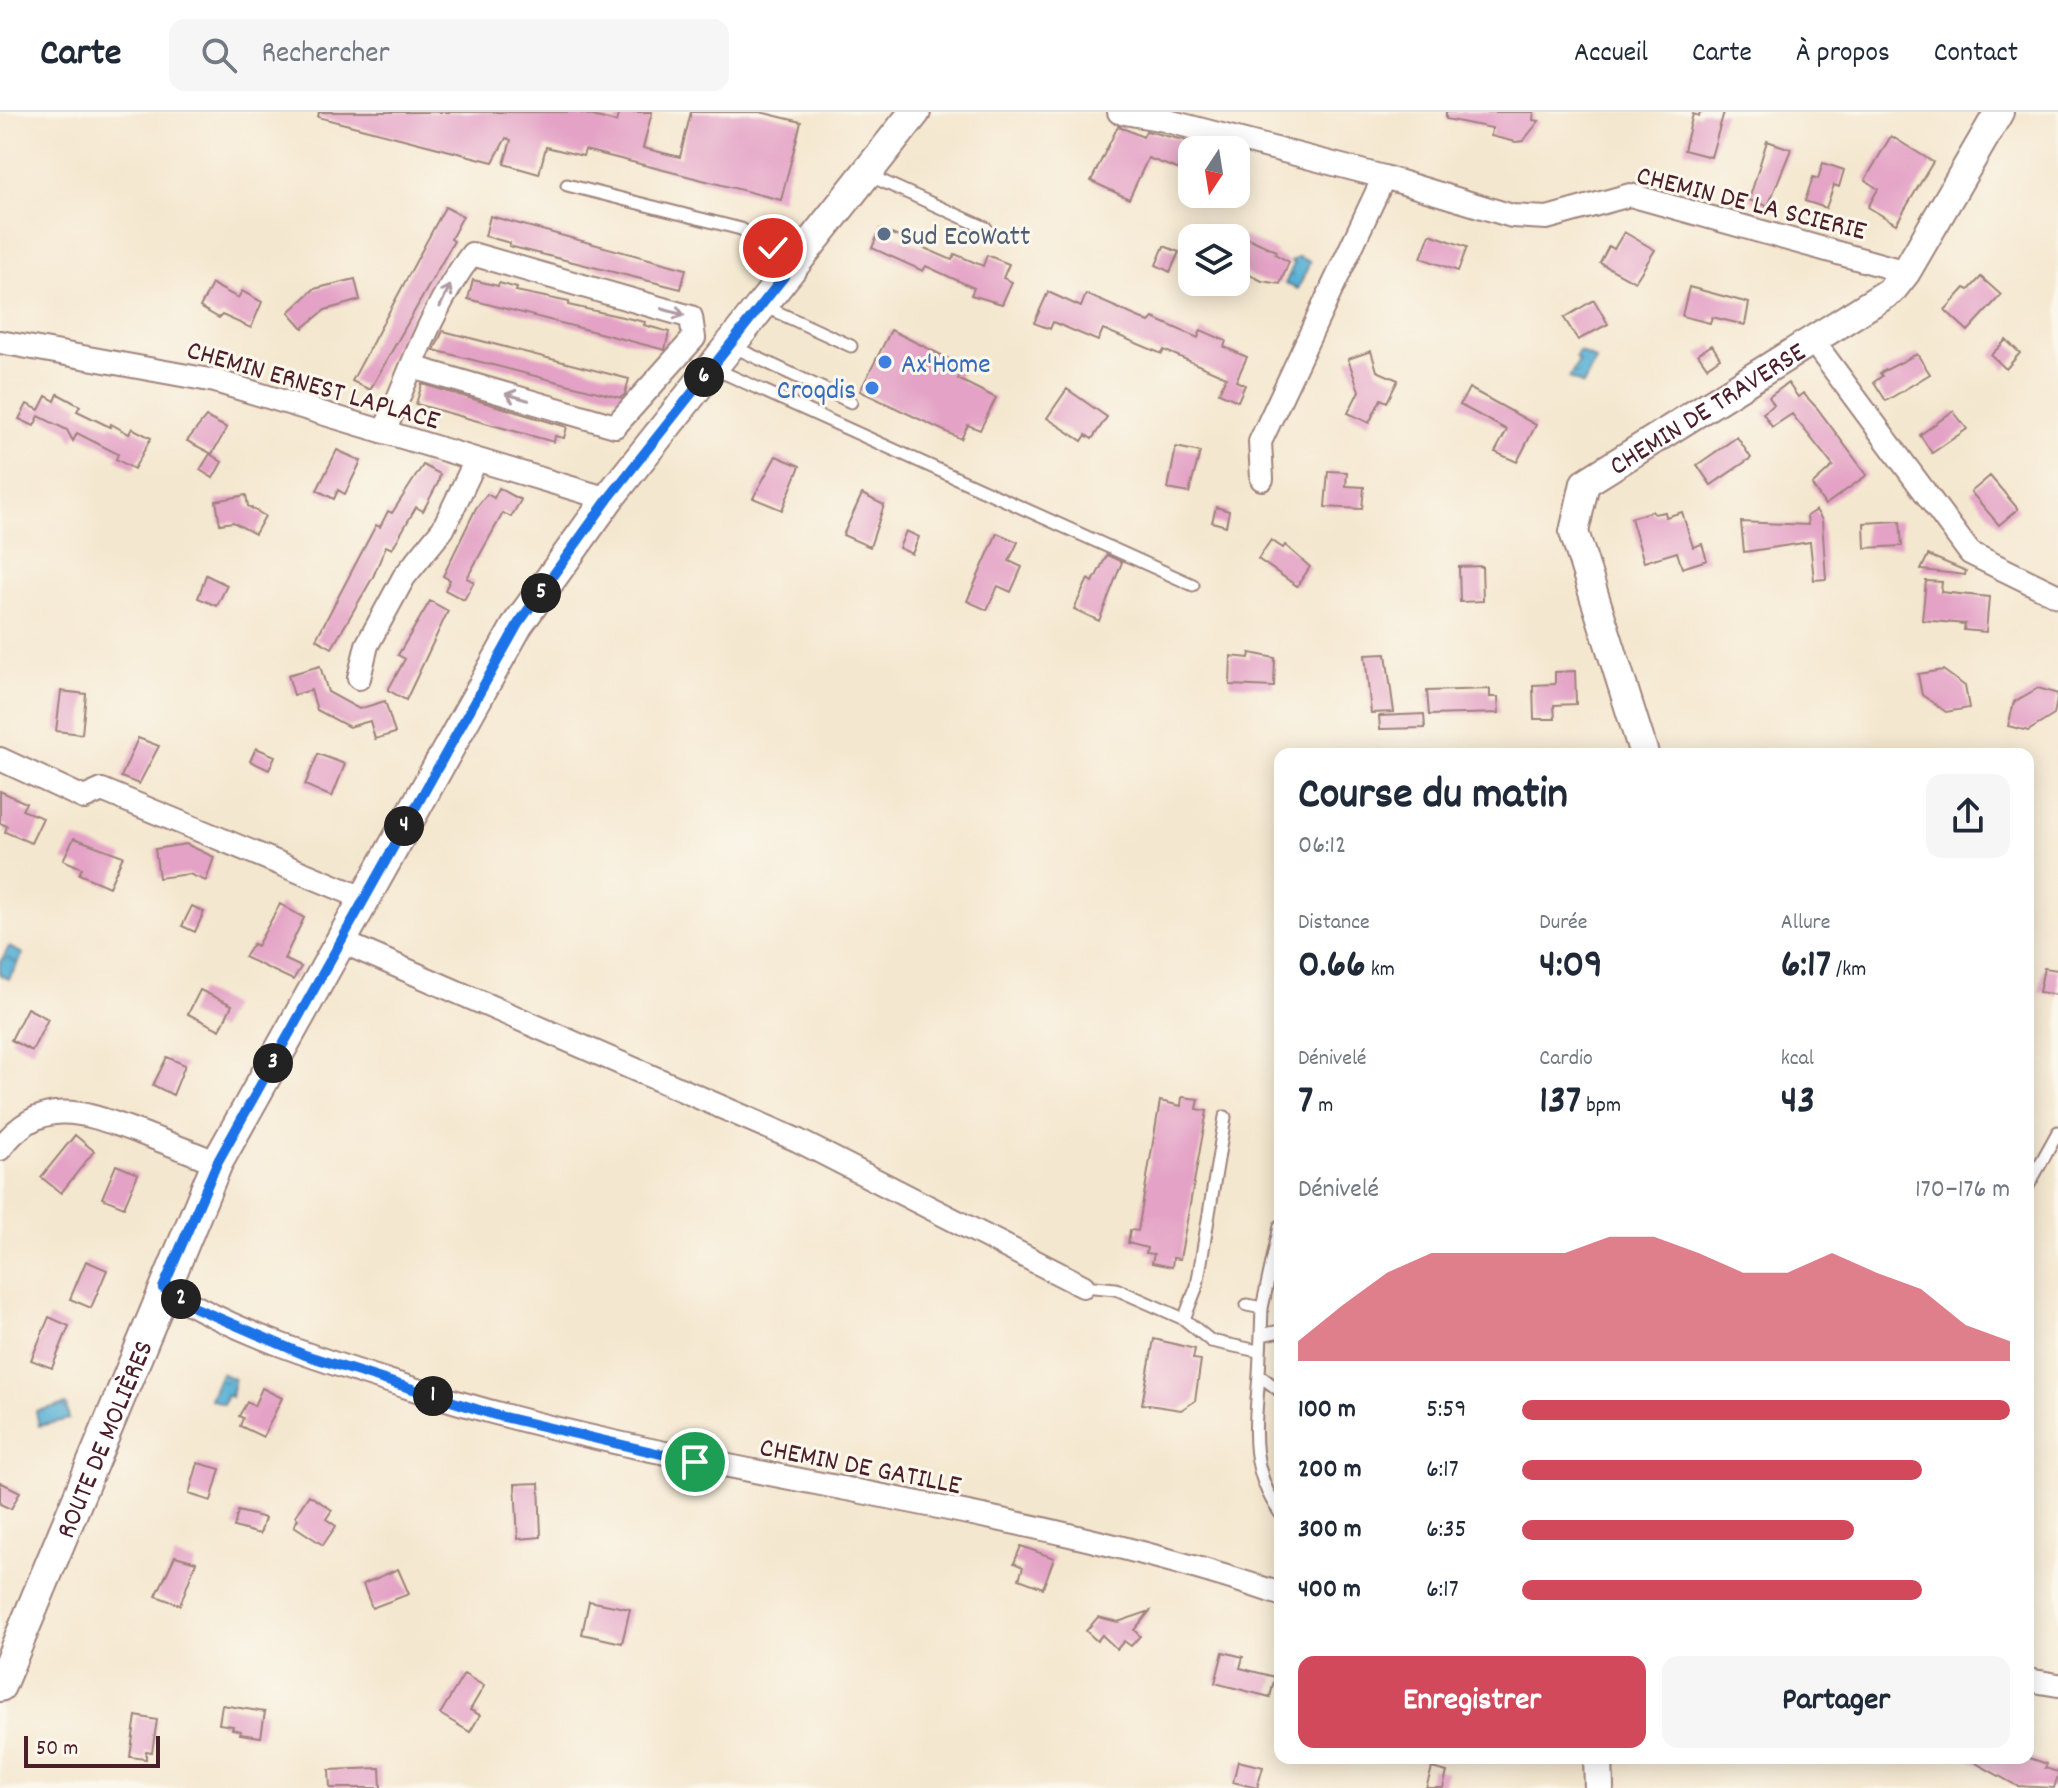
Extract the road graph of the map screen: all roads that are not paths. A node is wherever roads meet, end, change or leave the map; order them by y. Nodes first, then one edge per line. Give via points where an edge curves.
1 (915, 112) edge
2 (1119, 112) edge
3 (1999, 112) edge
4 (865, 174) junction
5 (1384, 177) junction
6 (567, 185) dead end
7 (986, 228) dead end
8 (794, 264) junction
9 (1906, 272) junction
10 (762, 305) junction
11 (1813, 341) junction
12 (0, 342) edge
13 (851, 346) dead end
14 (721, 356) junction
15 (412, 367) junction
16 (851, 402) dead end
17 (384, 432) junction
18 (476, 460) junction
19 (1262, 479) dead end
20 (608, 499) junction
21 (1193, 585) dead end
22 (2058, 596) edge
23 (359, 678) dead end
24 (1642, 748) edge
25 (0, 759) edge
26 (363, 898) junction
27 (340, 941) junction
28 (1225, 1117) dead end
29 (2058, 1132) edge
30 (3, 1138) edge
31 (217, 1163) junction
32 (2034, 1175) edge
33 (1274, 1253) edge
34 (1083, 1286) joint
35 (163, 1288) junction
36 (1247, 1305) dead end
37 (1262, 1308) junction
38 (1184, 1319) junction
39 (1274, 1332) edge
40 (1261, 1335) junction
41 (1258, 1351) junction
42 (1259, 1375) junction
43 (1274, 1386) edge
44 (1274, 1504) edge
45 (1274, 1592) edge
46 (2034, 1681) edge
47 (2058, 1685) edge
48 (0, 1686) edge
49 (1598, 1764) edge
50 (1599, 1788) edge

1 - 4 main road, ROUTE DE MOLIÈRES
2 - 5 street, CHEMIN DE LA SCIERIE
3 - 9 street, CHEMIN DE TRAVERSE
4 - 7 lane
4 - 8 main road, ROUTE DE MOLIÈRES
5 - 9 street, CHEMIN DE LA SCIERIE via 1512,216 1547,218 1630,195
5 - 19 street via 1260,442
6 - 8 lane via 741,229
8 - 10 main road, ROUTE DE MOLIÈRES
9 - 11 street, CHEMIN DE TRAVERSE via 1891,291
10 - 13 lane
10 - 14 main road, ROUTE DE MOLIÈRES
11 - 22 street via 1970,553
11 - 24 street, CHEMIN DE TRAVERSE via 1585,483 1574,532
12 - 17 street, CHEMIN ERNEST LAPLACE via 215,381
14 - 16 lane
14 - 20 main road, ROUTE DE MOLIÈRES
14 - 21 lane
15 -> 15 street via 454,276 472,254 691,317 694,338 615,426
15 - 17 street
17 - 18 street, CHEMIN ERNEST LAPLACE
18 - 20 street, CHEMIN ERNEST LAPLACE
18 - 23 street via 443,529 404,577 367,645
20 - 26 main road, ROUTE DE MOLIÈRES via 518,624
25 - 26 street via 84,798 102,790
26 - 27 main road, ROUTE DE MOLIÈRES
27 - 31 main road, ROUTE DE MOLIÈRES
27 - 34 street via 797,1140
28 - 38 lane via 1197,1286
29 - 32 lane
30 - 31 street via 43,1115 71,1111
31 - 35 main road, ROUTE DE MOLIÈRES
33 - 37 lane
34 - 38 lane via 1116,1289
35 - 45 street, CHEMIN DE GATILLE via 196,1308 305,1355 495,1415 695,1462 1078,1536
35 - 48 main road, ROUTE DE MOLIÈRES
36 - 37 lane
37 - 40 lane
38 - 41 lane via 1211,1341
39 - 40 lane
40 - 41 lane
41 - 42 lane
42 - 43 lane
42 - 44 lane via 1254,1447
46 - 47 street
49 - 50 street

